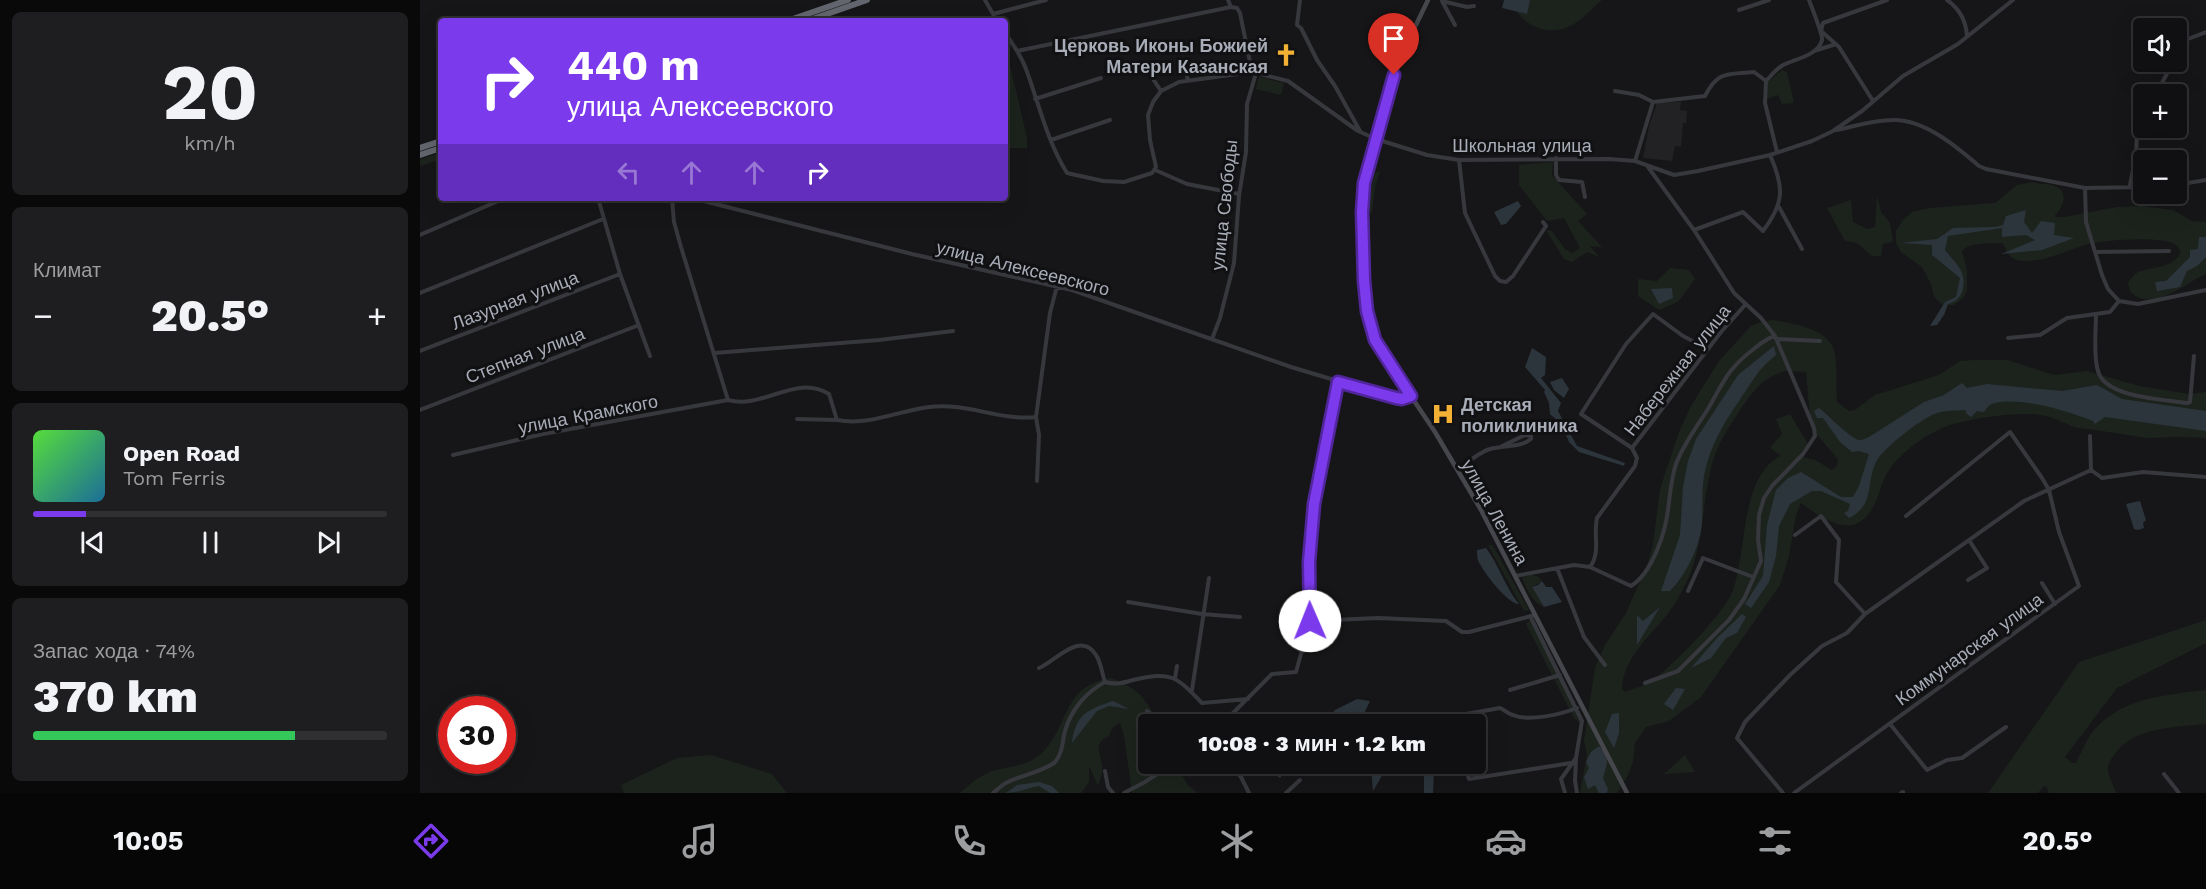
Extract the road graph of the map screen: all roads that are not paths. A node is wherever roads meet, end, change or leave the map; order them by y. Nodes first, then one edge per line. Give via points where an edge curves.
1 (848, 0) edge
2 (867, 0) edge
3 (985, 0) edge
4 (1046, 0) edge
5 (1228, 0) edge
6 (1300, 0) edge
7 (1428, 0) edge
8 (1442, 0) edge
9 (1769, 0) edge
10 (1809, 0) edge
11 (1887, 0) edge
12 (1947, 0) edge
13 (2013, 0) edge
14 (1474, 6) dead end
15 (1231, 7) junction
16 (1739, 10) dead end
17 (993, 14) junction
18 (797, 18) edge
19 (816, 18) edge
20 (995, 18) edge
21 (1455, 26) dead end
22 (1821, 31) junction
23 (2206, 32) edge
24 (1967, 36) junction
25 (1008, 38) edge
26 (2187, 40) edge
27 (1836, 44) junction
28 (1817, 50) junction
29 (1017, 51) junction
30 (1185, 70) dead end
31 (1254, 73) junction
32 (1101, 78) dead end
33 (1153, 79) dead end
34 (1188, 80) junction
35 (1766, 81) junction
36 (1161, 91) junction
37 (1615, 91) dead end
38 (1035, 99) junction
39 (1653, 102) junction
40 (1873, 102) junction
41 (1110, 120) dead end
42 (1833, 131) junction
43 (1360, 132) junction
44 (2137, 138) edge
45 (1051, 140) junction
46 (1376, 140) junction
47 (438, 142) edge
48 (420, 148) edge
49 (438, 149) edge
50 (1777, 152) junction
51 (420, 155) edge
52 (1770, 155) junction
53 (1556, 158) junction
54 (1459, 160) junction
55 (1635, 161) junction
56 (1648, 166) junction
57 (1155, 170) junction
58 (2206, 180) edge
59 (2187, 183) edge
60 (2130, 185) junction
61 (2133, 185) edge
62 (2085, 188) junction
63 (1239, 194) junction
64 (1585, 197) dead end
65 (498, 201) edge
66 (599, 201) edge
67 (672, 201) edge
68 (704, 201) edge
69 (1779, 206) junction
70 (603, 219) junction
71 (1543, 222) dead end
72 (1694, 230) junction
73 (420, 235) edge
74 (1802, 249) dead end
75 (2169, 251) dead end
76 (2097, 252) junction
77 (620, 274) junction
78 (1057, 286) junction
79 (2206, 290) edge
80 (420, 293) edge
81 (2119, 301) junction
82 (1745, 305) junction
83 (2096, 314) junction
84 (639, 325) junction
85 (953, 331) dead end
86 (1775, 337) junction
87 (2008, 338) dead end
88 (1212, 339) junction
89 (1820, 341) dead end
90 (1708, 349) junction
91 (420, 351) edge
92 (715, 353) junction
93 (650, 356) dead end
94 (2194, 356) dead end
95 (1338, 382) junction
96 (1411, 396) junction
97 (728, 400) junction
98 (420, 410) edge
99 (1036, 417) junction
100 (797, 419) dead end
101 (837, 420) junction
102 (2090, 436) dead end
103 (1502, 446) junction
104 (1632, 448) junction
105 (453, 455) dead end
106 (1458, 470) junction
107 (2091, 470) junction
108 (2206, 477) edge
109 (1037, 481) dead end
110 (2049, 490) junction
111 (1906, 516) dead end
112 (1795, 535) dead end
113 (1969, 540) junction
114 (1590, 567) junction
115 (1557, 568) junction
116 (1515, 576) junction
117 (1753, 577) junction
118 (1209, 578) dead end
119 (1968, 580) dead end
120 (2042, 583) dead end
121 (1688, 591) dead end
122 (1128, 602) dead end
123 (2055, 604) junction
124 (1202, 614) junction
125 (1865, 614) junction
126 (1533, 615) junction
127 (1240, 618) dead end
128 (1310, 621) junction
129 (1605, 665) dead end
130 (1177, 666) dead end
131 (1039, 668) dead end
132 (1560, 675) junction
133 (1176, 678) junction
134 (1105, 682) junction
135 (1645, 683) dead end
136 (1510, 690) dead end
137 (1192, 691) junction
138 (1248, 699) junction
139 (1577, 708) junction
140 (1147, 711) dead end
141 (1150, 714) edge
142 (1232, 714) edge
143 (1466, 714) edge
144 (1890, 724) junction
145 (2006, 728) dead end
146 (1576, 758) junction
147 (1571, 763) junction
148 (1105, 771) dead end
149 (1158, 774) edge
150 (1238, 774) edge
151 (1467, 774) edge
152 (2164, 774) dead end
153 (1300, 780) dead end
154 (993, 793) edge
155 (1113, 793) edge
156 (1124, 793) edge
157 (1249, 793) edge
158 (1286, 793) edge
159 (1565, 793) edge
160 (1577, 793) edge
161 (1627, 793) edge
162 (1784, 793) edge
163 (1794, 793) edge
164 (2179, 793) edge

1 - 18 highway
2 - 19 highway
3 - 17 street
4 - 17 street
5 - 15 street, улица Свободы
6 - 43 street via 1297,25
7 - 46 main road, улица Ленина via 1400,58
8 - 14 street
8 - 21 street
9 - 16 street
10 - 22 street
11 - 22 street via 1823,23
12 - 24 street via 1959,9
13 - 24 street, Школьная улица
15 - 29 street
15 - 31 street, улица Свободы via 1240,13
17 - 20 street
22 - 27 street
22 - 28 street
23 - 26 street
24 - 40 street, Школьная улица via 1903,76
25 - 29 street
27 - 28 street
27 - 40 street
28 - 35 street via 1783,65
29 - 38 street
30 - 34 street
31 - 34 street
31 - 43 street via 1288,81
31 - 63 street, улица Свободы via 1247,104 1246,152
32 - 38 street
33 - 36 street
34 - 36 street
35 - 39 street via 1754,72 1719,76 1705,96
35 - 50 street via 1765,103
36 - 57 street via 1148,115
37 - 39 street
38 - 45 street
39 - 55 street
40 - 42 street, Школьная улица
41 - 45 street
42 - 50 street, Школьная улица
42 - 62 street, Школьная улица via 1902,120 1936,134 1986,169
43 - 46 street
44 - 60 street
45 - 57 street via 1067,173 1124,182
46 - 54 street, Школьная улица
46 - 96 main road, улица Ленина via 1364,183 1362,212 1367,311 1380,350
47 - 48 highway
49 - 51 highway
50 - 52 street, Школьная улица
52 - 56 street, Школьная улица via 1674,175
52 - 69 street via 1780,190
53 - 54 street, Школьная улица
53 - 55 street, Школьная улица
53 - 64 street via 1559,180 1582,182
54 - 71 street via 1465,213 1500,281 1506,282 1513,276 1546,226
55 - 56 street, Школьная улица
56 - 72 street
57 - 63 street via 1187,184
58 - 59 street
60 - 61 street, Школьная улица
60 - 62 street, Школьная улица
62 - 76 street via 2086,222
63 - 88 street, улица Свободы via 1234,263
65 - 73 street
66 - 70 street
67 - 92 street via 681,247
68 - 78 street, улица Алексеевского via 935,260
69 - 72 street via 1763,231 1743,212
69 - 74 street
70 - 77 street
70 - 80 street
72 - 82 street
75 - 76 street
76 - 81 street via 2108,289
77 - 84 street
77 - 91 street, Лазурная улица
78 - 88 street, улица Алексеевского
78 - 99 street
79 - 81 street via 2138,304
81 - 83 street via 2110,312
82 - 86 street
82 - 90 street, Набережная улица
83 - 87 street via 2067,318 2040,335
83 - 94 street via 2097,370 2107,386 2118,391 2190,402
84 - 93 street
84 - 98 street, Степная улица
85 - 92 street
86 - 89 street
86 - 114 street via 1758,345 1733,366 1690,438 1676,464 1660,539 1650,566 1639,581 1631,586
86 - 117 street via 1815,436 1764,498 1759,515 1761,561
88 - 95 street, улица Алексеевского
90 - 104 street, Набережная улица
90 - 104 street, Набережная улица via 1653,314 1626,344 1581,414
92 - 97 street
95 - 96 street, улица Алексеевского via 1396,398
95 - 128 street via 1314,504 1309,562
96 - 106 main road, улица Ленина
97 - 101 street, улица Крамского via 743,403 794,388 816,390 829,394
97 - 105 street, улица Крамского
99 - 101 street via 928,407 875,420
99 - 109 street
100 - 101 street
102 - 107 street
103 - 103 street via 1523,444 1531,436 1525,435
103 - 106 street via 1487,450
104 - 114 street via 1637,458 1635,466 1597,519 1597,552
106 - 116 main road, улица Ленина
107 - 108 street via 2102,478 2143,472
107 - 110 street
110 - 111 street, Коммунарская улица via 2010,432
110 - 113 street via 2024,501
110 - 123 street, Коммунарская улица via 2079,586
112 - 125 street via 1821,516 1839,540 1836,582
113 - 119 street via 1987,568
113 - 125 street
114 - 115 street
115 - 116 street
115 - 129 street via 1584,637
116 - 126 main road, улица Ленина
117 - 121 street via 1703,558
117 - 135 street via 1729,620 1678,671
118 - 124 street
120 - 123 street
122 - 124 street
123 - 144 street, Коммунарская улица
124 - 127 street
124 - 137 street
125 - 162 street via 1847,633 1822,646 1790,675 1745,722 1737,738
126 - 128 street via 1469,632 1462,632 1446,621
126 - 132 street
126 - 161 main road, улица Ленина
128 - 138 street via 1296,672 1272,674
130 - 133 street
131 - 134 street via 1074,646 1089,648 1096,655
132 - 136 street
132 - 139 street
133 - 134 street via 1150,676 1113,684
133 - 137 street
134 - 154 street via 1084,695 1065,728 1061,751 1054,762 1008,782
137 - 138 street via 1202,703
138 - 142 street
139 - 143 street via 1522,717 1500,708
139 - 146 street via 1583,725
140 - 141 street
144 - 145 street via 1927,770 1962,758
144 - 163 street, Коммунарская улица
146 - 147 street
146 - 160 street
147 - 151 street via 1469,779
147 - 159 street via 1561,778
148 - 155 street
149 - 156 street
150 - 157 street
152 - 164 street
153 - 158 street

